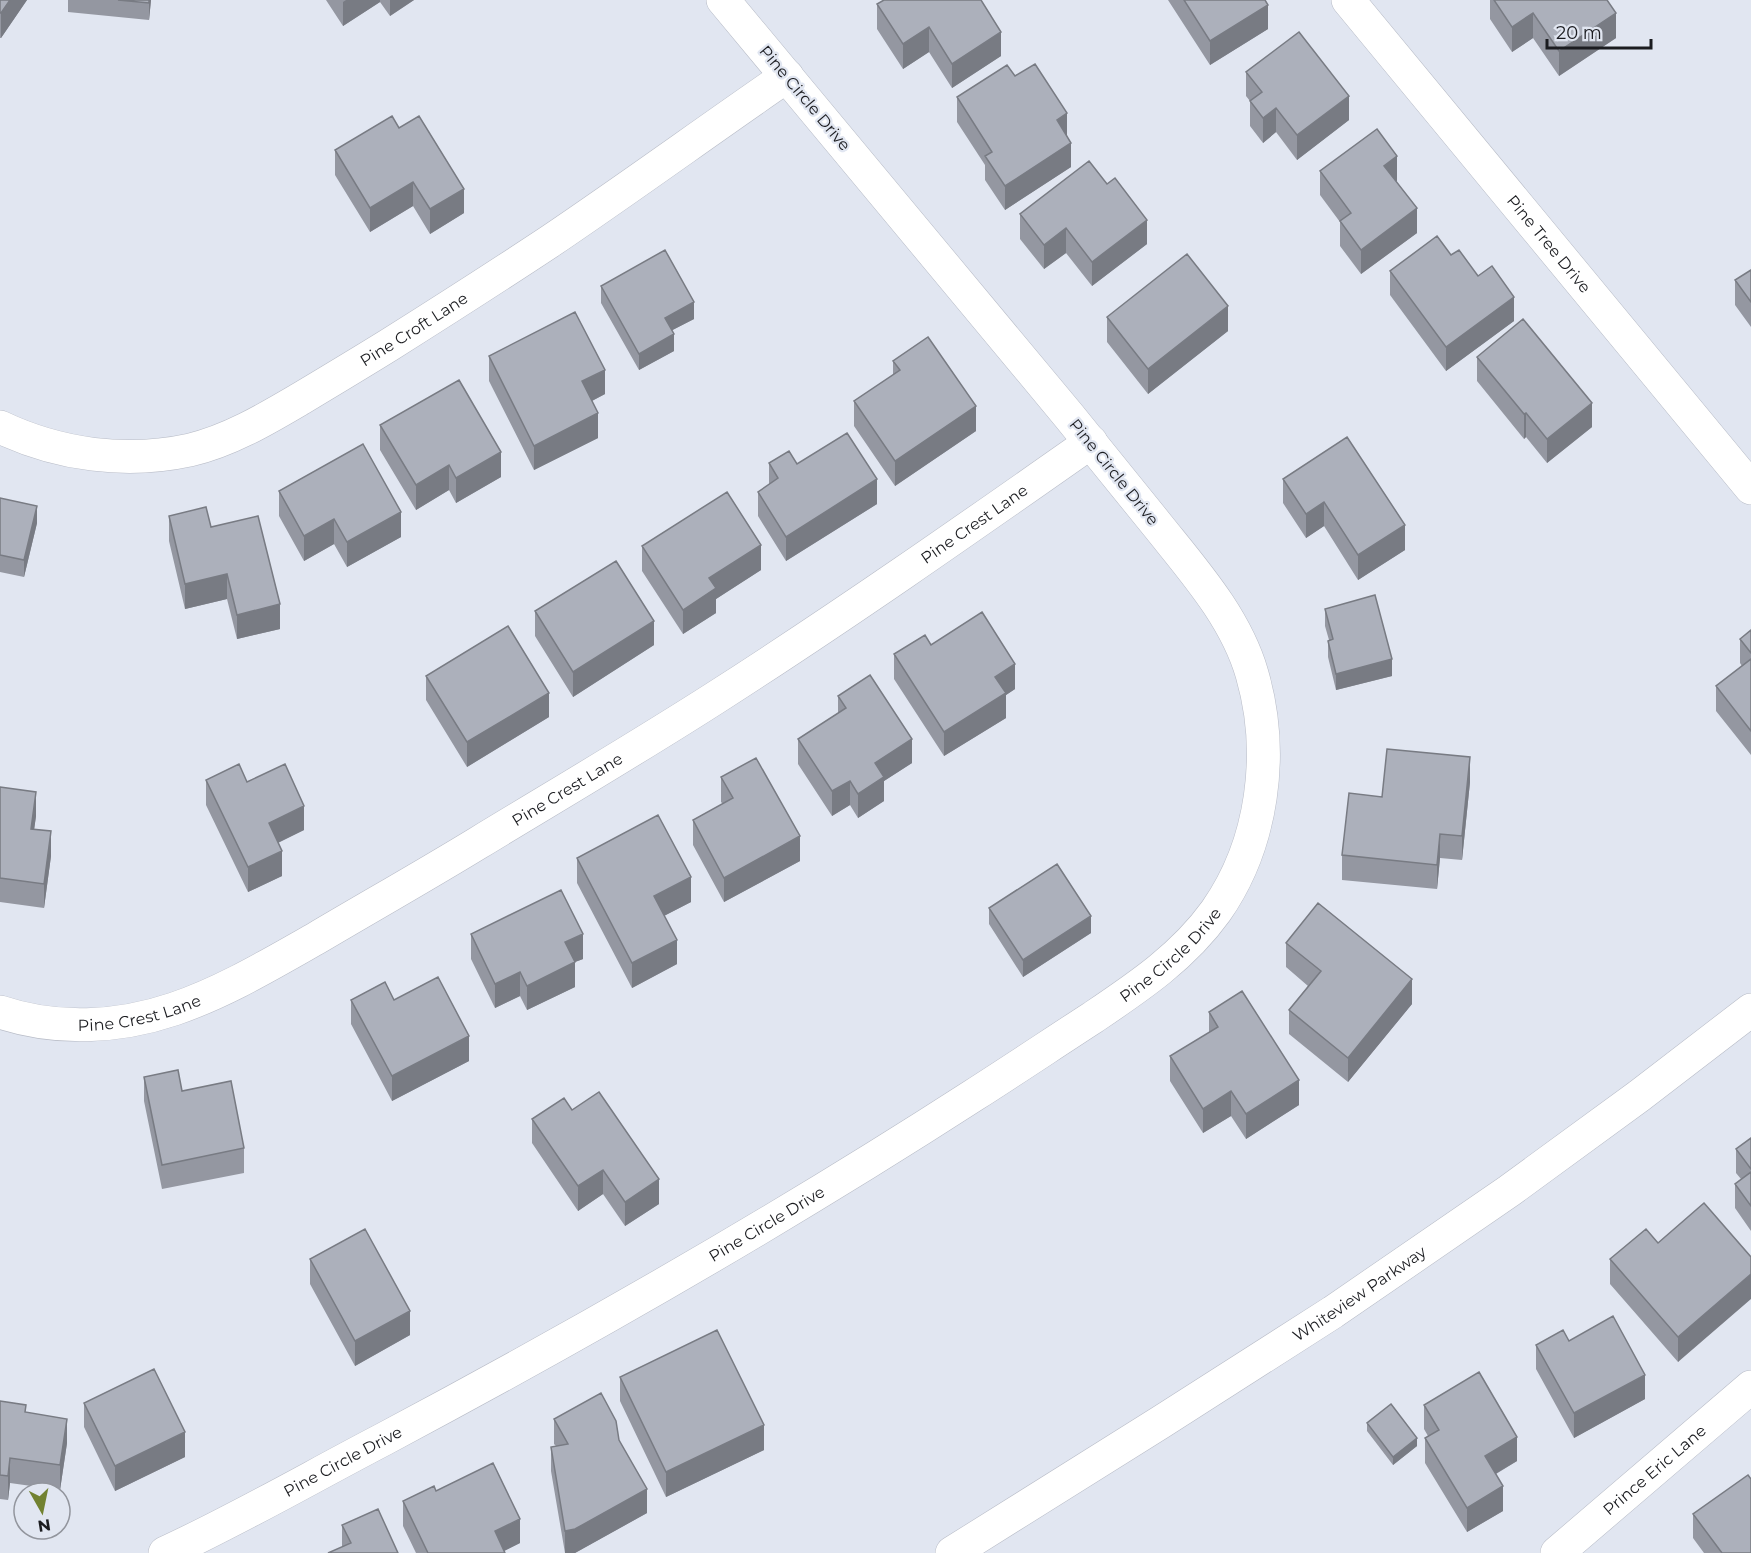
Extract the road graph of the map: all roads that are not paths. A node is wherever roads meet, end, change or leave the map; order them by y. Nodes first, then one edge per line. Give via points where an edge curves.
1 (723, 0) edge
2 (1348, 0) edge
3 (786, 76) junction
4 (0, 427) edge
5 (1090, 442) junction
6 (1751, 488) edge
7 (1751, 1010) edge
8 (0, 1012) edge
9 (1751, 1387) edge
10 (1565, 1550) edge
11 (165, 1553) edge
12 (952, 1553) edge

1 - 3 street, Pine Circle Drive
2 - 6 street, Pine Tree Drive
3 - 4 street, Pine Croft Lane via 548,242 357,365 239,431 192,449 115,457 61,448
3 - 5 street, Pine Circle Drive
5 - 8 street, Pine Crest Lane via 884,586 717,696 439,867 237,982 152,1016 104,1024 55,1024
5 - 11 street, Pine Circle Drive via 1216,601 1252,672 1263,740 1259,806 1239,869 1203,927 1174,959 1124,996 802,1202 523,1365
7 - 12 street, Whiteview Parkway via 1509,1191 1361,1292
9 - 10 street, Prince Eric Lane

